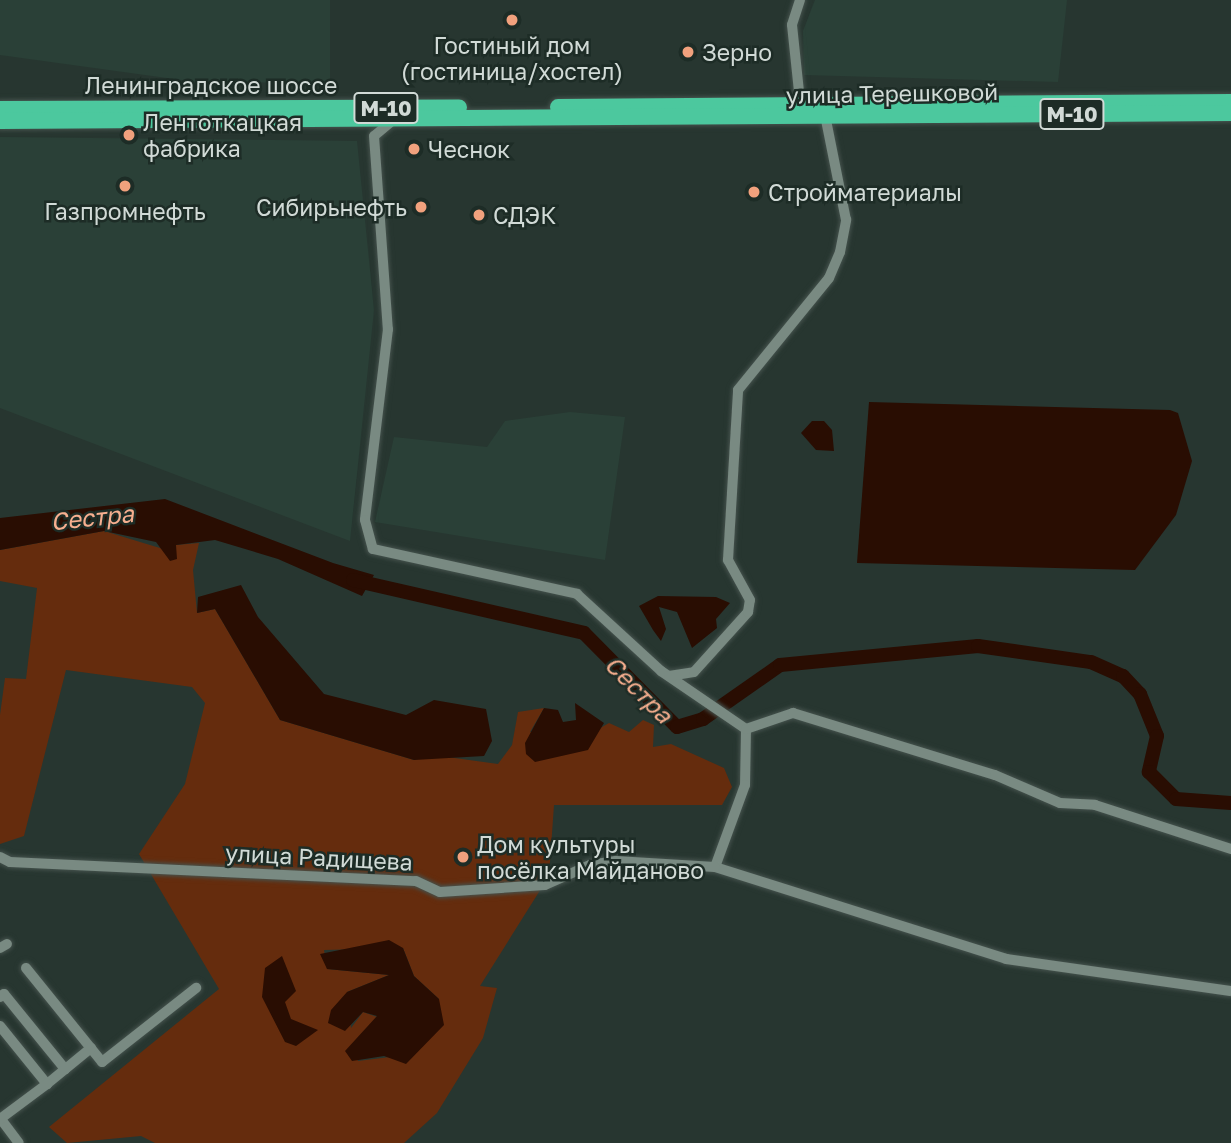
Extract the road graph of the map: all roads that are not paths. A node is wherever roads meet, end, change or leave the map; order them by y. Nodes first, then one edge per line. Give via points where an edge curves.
1 (800, 0) edge
2 (1231, 102) edge
3 (631, 106) joint
4 (0, 109) edge
5 (801, 111) junction
6 (824, 111) junction
7 (1231, 113) edge
8 (554, 117) joint
9 (394, 120) junction
10 (0, 121) edge
11 (346, 121) junction
12 (374, 136) junction
13 (671, 678) junction
14 (746, 729) junction
15 (1231, 849) edge
16 (0, 857) edge
17 (715, 867) junction
18 (26, 968) dead end
19 (196, 988) dead end
20 (1231, 991) edge
21 (0, 997) edge
22 (0, 1026) edge
23 (91, 1048) junction
24 (65, 1069) junction
25 (47, 1084) junction
26 (0, 1118) edge
27 (19, 1143) edge

1 - 5 street via 792,25
2 - 6 highway, улица Терешковой / М-10
3 - 4 highway, Ленинградское шоссе / М-10
3 - 5 highway, улица Терешковой / М-10
5 - 6 highway, улица Терешковой / М-10
5 - 8 highway, улица Терешковой / М-10
6 - 7 highway, улица Терешковой / М-10
6 - 13 street via 846,220 840,252 830,278 738,390 728,560 750,600 748,612 694,672
8 - 9 highway, Ленинградское шоссе / М-10
9 - 11 highway, Ленинградское шоссе / М-10
9 - 12 street
10 - 11 highway, Ленинградское шоссе / М-10
11 - 12 street
12 - 13 street via 388,329 367,542 386,555 578,594
13 - 14 street
14 - 15 street via 793,713 995,775 1060,803 1095,805
14 - 17 street via 745,785
16 - 17 street, улица Радищева via 10,862 416,881 440,892 487,893 545,885 590,865 616,861
17 - 20 street, улица Радищева via 1006,959
18 - 23 street
19 - 23 street via 102,1062
21 - 24 street via 4,994
22 - 25 street
23 - 24 street
24 - 25 street
25 - 26 street
26 - 27 street

